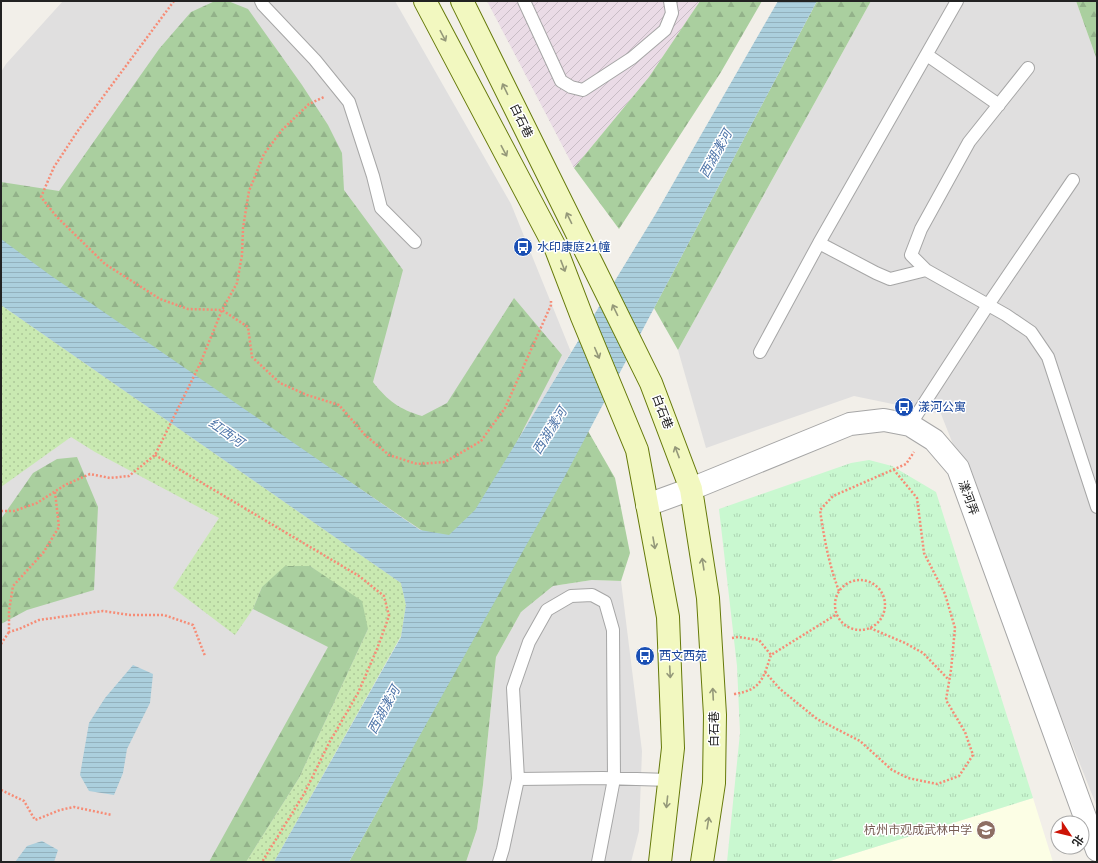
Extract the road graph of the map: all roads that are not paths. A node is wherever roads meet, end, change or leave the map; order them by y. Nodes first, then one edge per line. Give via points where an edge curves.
1 (261, 1) edge
2 (425, 1) edge
3 (462, 1) edge
4 (524, 1) edge
5 (670, 1) edge
6 (957, 1) edge
7 (926, 55) junction
8 (1028, 68) dead end
9 (999, 105) junction
10 (1073, 180) dead end
11 (415, 242) dead end
12 (819, 243) junction
13 (926, 270) junction
14 (988, 305) junction
15 (760, 352) dead end
16 (918, 430) junction
17 (691, 488) junction
18 (647, 505) junction
19 (1097, 506) edge
20 (518, 779) junction
21 (614, 779) junction
22 (670, 780) junction
23 (1093, 826) edge
24 (1097, 850) edge
25 (499, 862) edge
26 (598, 862) edge
27 (660, 862) edge
28 (702, 862) edge

1 - 11 lane via 349,102 381,208
2 -> 18 main road via 556,249 637,450
17 -> 3 main road, 白石巷 via 651,383
4 - 5 lane via 561,81 583,90 632,58 665,30 672,13
6 - 7 lane
7 - 9 lane
7 - 12 lane
8 - 9 lane
9 - 13 lane via 969,142 921,229 911,255
10 - 14 lane
12 - 13 lane via 890,280
12 - 15 lane
13 - 14 lane
14 - 16 lane
14 - 19 lane via 1031,332 1048,357
16 - 17 street, 漾河弄 via 884,420 850,424
16 - 23 street, 漾河弄 via 934,440 958,468
17 - 18 street, 漾河弄
28 -> 17 main road, 白石巷 via 714,783 715,715 708,598
18 -> 22 main road via 668,617 673,748
20 - 21 lane
20 - 21 lane via 513,688 530,642 547,610 571,596 592,595 605,602 613,630
20 - 25 lane
21 - 22 lane
21 - 26 lane
22 -> 27 main road
23 - 24 street, 漾河弄

